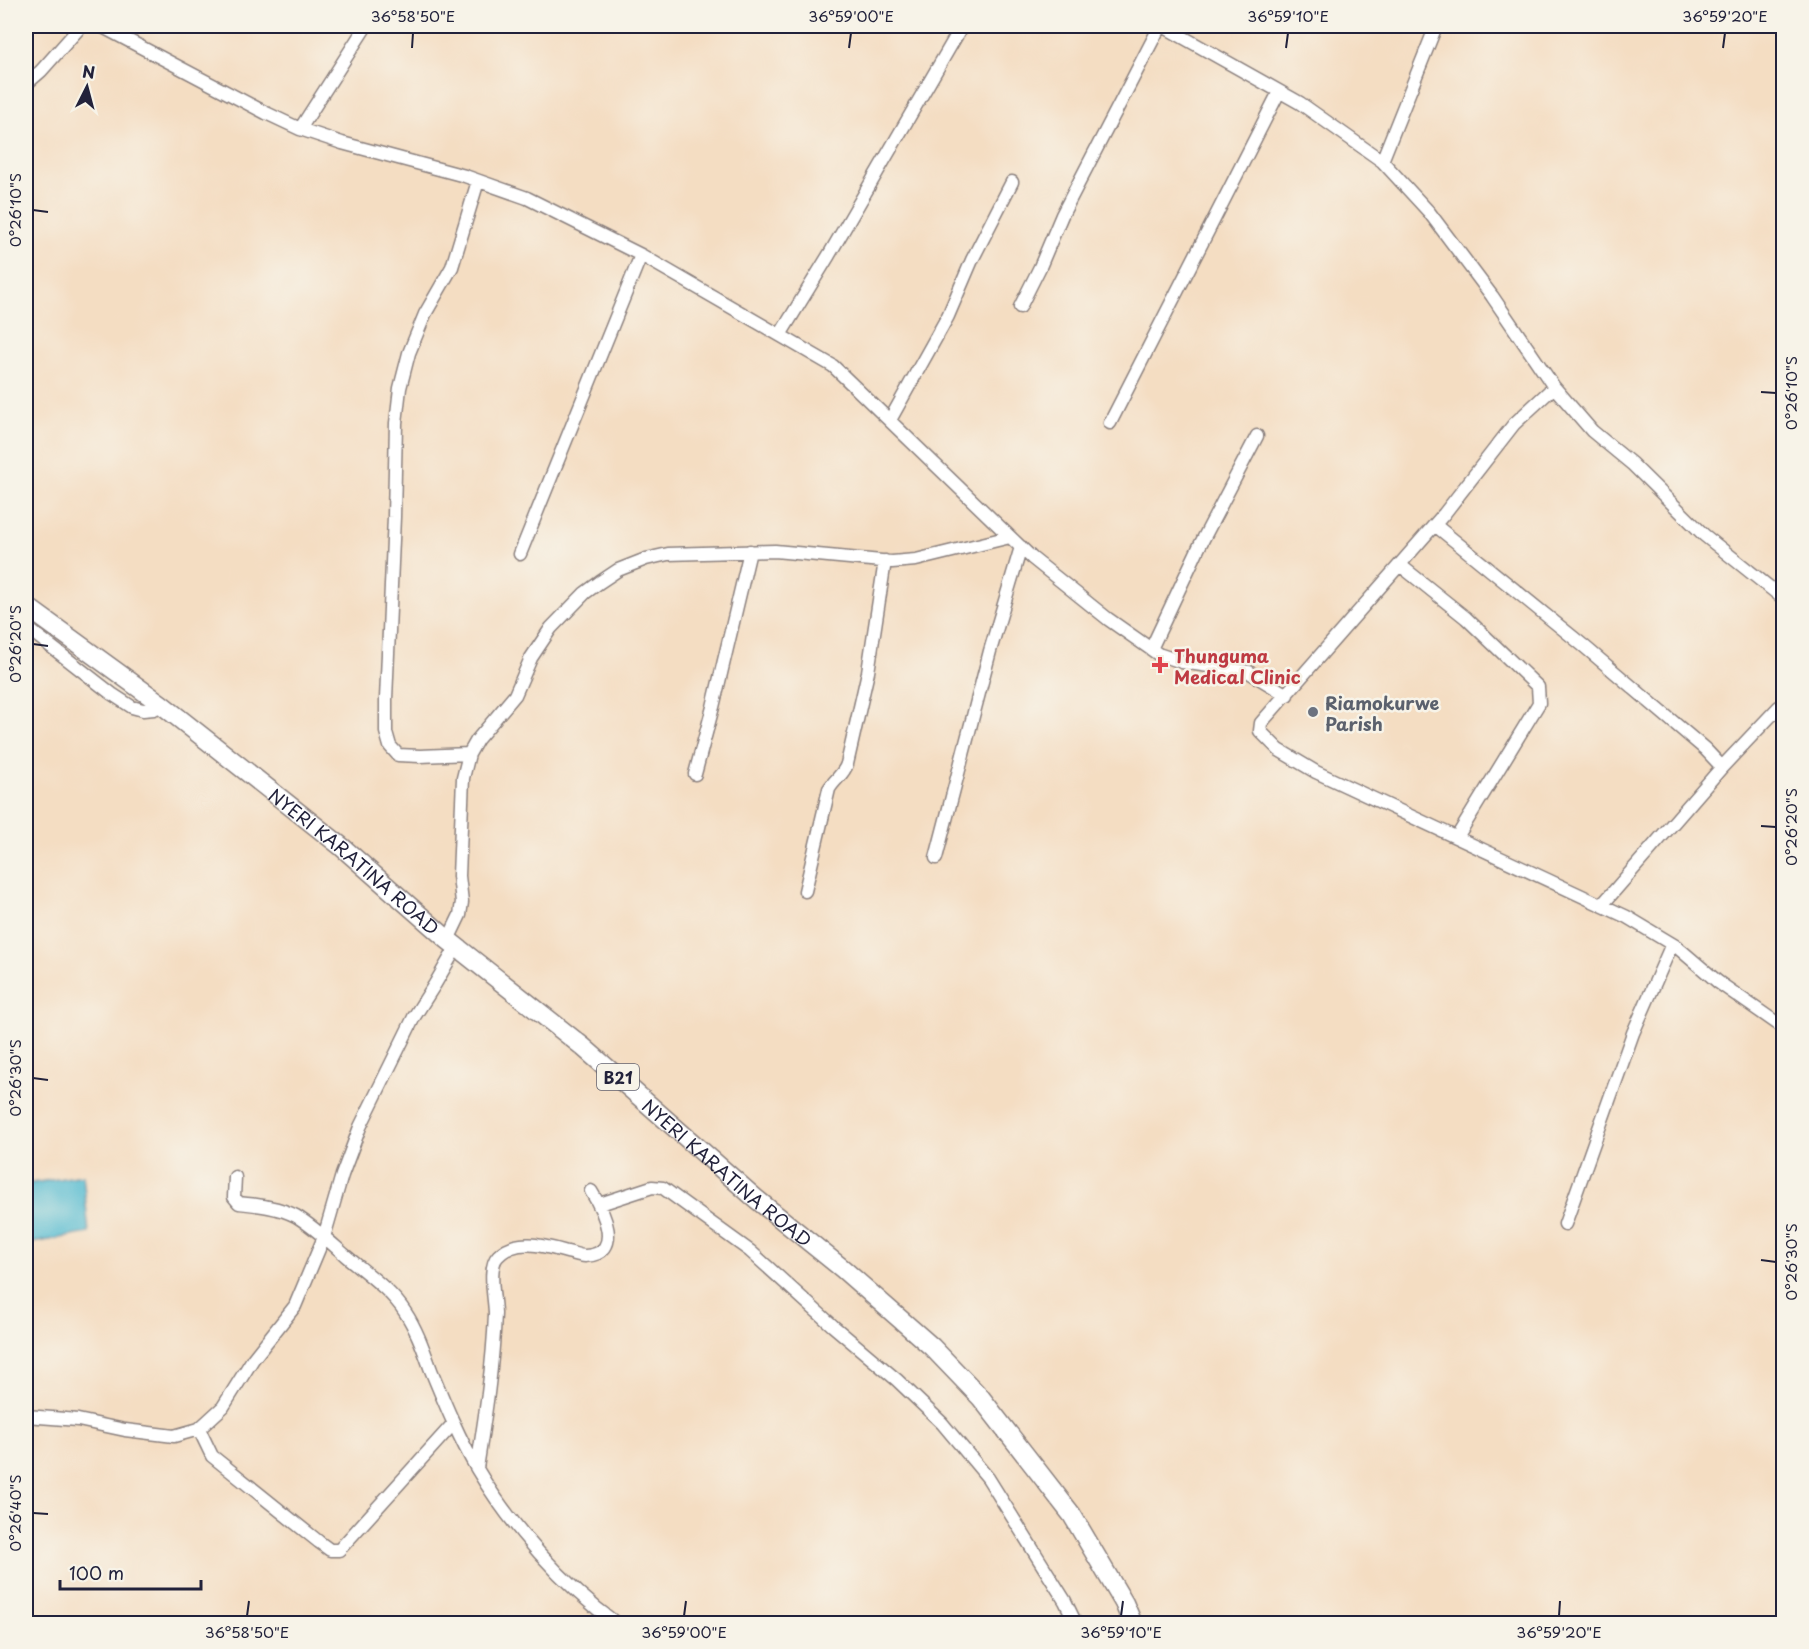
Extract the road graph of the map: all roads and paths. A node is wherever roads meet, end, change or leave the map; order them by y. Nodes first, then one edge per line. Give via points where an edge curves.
1 (81, 26) edge
2 (101, 26) edge
3 (366, 26) edge
4 (962, 26) edge
5 (1161, 26) edge
6 (1436, 26) edge
7 (26, 84) edge
8 (1279, 92) junction
9 (300, 129) junction
10 (1383, 161) junction
11 (478, 181) junction
12 (1012, 182) dead end
13 (641, 255) junction
14 (1020, 307) dead end
15 (780, 335) junction
16 (1554, 387) junction
17 (890, 420) junction
18 (1110, 423) dead end
19 (1257, 436) dead end
20 (1435, 525) junction
21 (1010, 537) junction
22 (1021, 547) junction
23 (750, 551) junction
24 (520, 554) dead end
25 (885, 561) junction
26 (1400, 565) junction
27 (1784, 600) edge
28 (26, 606) edge
29 (26, 627) edge
30 (1151, 649) junction
31 (1287, 695) junction
32 (161, 704) junction
33 (1779, 707) dead end
34 (468, 754) junction
35 (1722, 767) junction
36 (695, 774) dead end
37 (1457, 837) junction
38 (936, 858) dead end
39 (805, 891) dead end
40 (1602, 905) junction
41 (453, 943) junction
42 (1672, 944) junction
43 (1784, 1028) edge
44 (235, 1177) dead end
45 (591, 1191) dead end
46 (600, 1204) junction
47 (1565, 1224) dead end
48 (324, 1237) junction
49 (26, 1416) edge
50 (453, 1424) junction
51 (199, 1429) junction
52 (477, 1468) junction
53 (617, 1623) edge
54 (1076, 1623) edge
55 (1133, 1623) edge

1 - 7 street
2 - 9 street
3 - 9 street
4 - 15 street
5 - 8 street
5 - 14 street via 1062,215
6 - 10 street
8 - 10 street
8 - 18 street
9 - 11 street
10 - 16 street via 1430,212
11 - 13 street via 527,198
11 - 34 street via 452,267 425,314 400,388 386,699 386,732 398,755
12 - 17 street via 948,316
13 - 15 street
13 - 24 street
15 - 17 street via 833,366
16 - 20 street via 1514,424
16 - 27 street via 1592,431 1632,464 1704,535
17 - 21 street
19 - 30 street
20 - 26 street
20 - 35 street via 1618,675
21 - 22 street
21 - 25 street via 916,560
22 - 30 street
22 - 38 street
23 - 25 street
23 - 34 street via 668,554 618,570 600,582 551,628 531,658 515,695
23 - 36 street
25 - 39 street via 868,672 847,764 829,789
26 - 31 street
26 - 37 street via 1466,618 1538,687 1539,703
28 - 32 highway, NYERI KARATINA ROAD / B21
29 - 32 street via 132,707 154,709
30 - 31 street via 1176,661 1249,672
31 - 37 street via 1261,723 1260,731 1279,750 1316,772
32 - 41 highway, NYERI KARATINA ROAD / B21 via 342,847
33 - 35 street
34 - 41 street via 463,778 459,876 462,902
35 - 40 street
37 - 40 street
40 - 42 street
41 - 48 street via 377,1089 342,1175
41 - 55 highway, NYERI KARATINA ROAD / B21 via 582,1046 932,1347 981,1398 1072,1515
42 - 43 street
42 - 47 street via 1633,1033
44 - 48 street via 234,1197 239,1203 268,1206 295,1215
45 - 46 street
46 - 52 street via 609,1237 597,1253 584,1256 522,1244 496,1257 492,1270 492,1365
46 - 54 street via 652,1187 663,1188 750,1251 897,1380 942,1423 988,1478
48 - 50 street via 405,1311
48 - 51 street via 295,1306 253,1359 223,1407
49 - 51 street via 174,1436
50 - 51 street via 339,1550 330,1550 319,1542 212,1456
50 - 52 street
52 - 53 street via 556,1571

